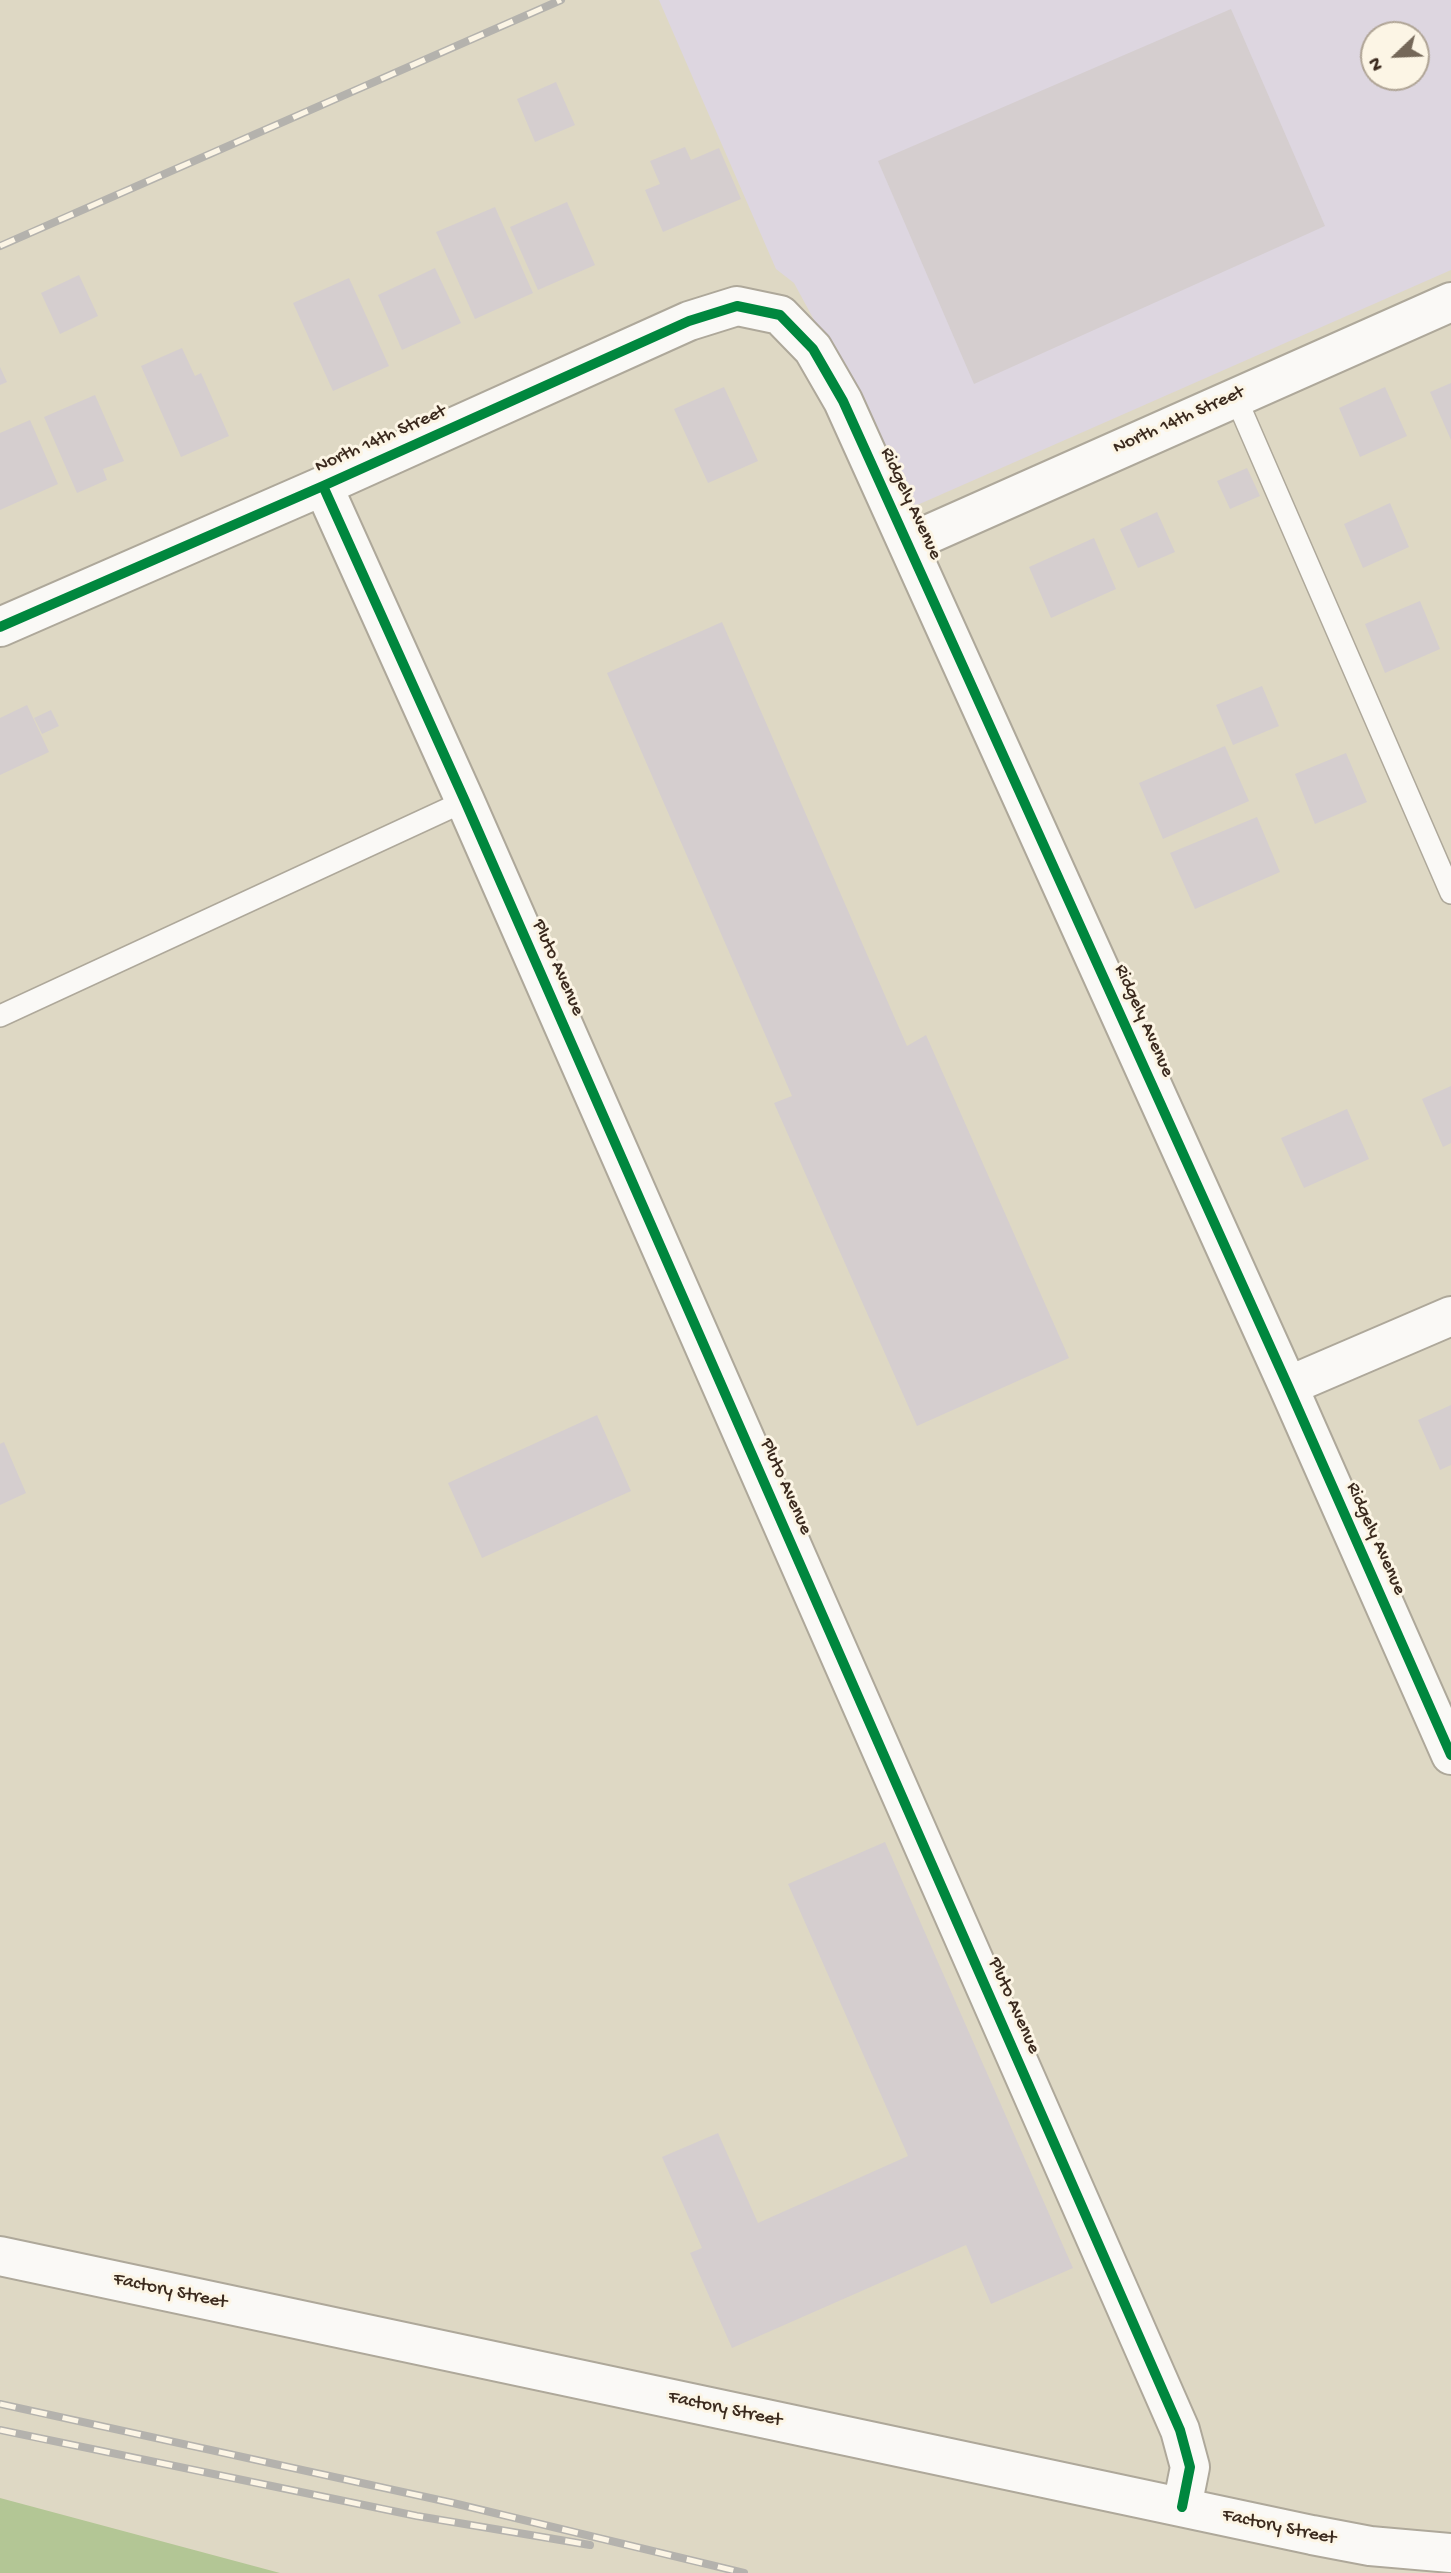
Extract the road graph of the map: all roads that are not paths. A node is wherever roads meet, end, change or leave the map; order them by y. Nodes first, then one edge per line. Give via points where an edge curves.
1 (1451, 302) edge
2 (780, 315) joint
3 (1235, 396) junction
4 (323, 486) junction
5 (909, 543) junction
6 (0, 627) edge
7 (465, 801) junction
8 (1451, 893) edge
9 (0, 1016) edge
10 (1451, 1316) edge
11 (1289, 1386) junction
12 (1451, 1755) edge
13 (0, 2256) edge
14 (1182, 2507) junction
15 (1451, 2553) edge

1 - 3 street, North 14th Street
2 - 4 street, North 14th Street via 737,306 690,321
2 - 5 street, Ridgely Avenue via 813,349 843,401
3 - 5 street, North 14th Street
3 - 8 lane
4 - 6 street, North 14th Street
4 - 7 street, Pluto Avenue
5 - 11 street, Ridgely Avenue
7 - 9 lane
7 - 14 street, Pluto Avenue via 1180,2430 1190,2467
10 - 11 street
11 - 12 street, Ridgely Avenue
13 - 14 street, Factory Street
14 - 15 street, Factory Street via 1370,2546

